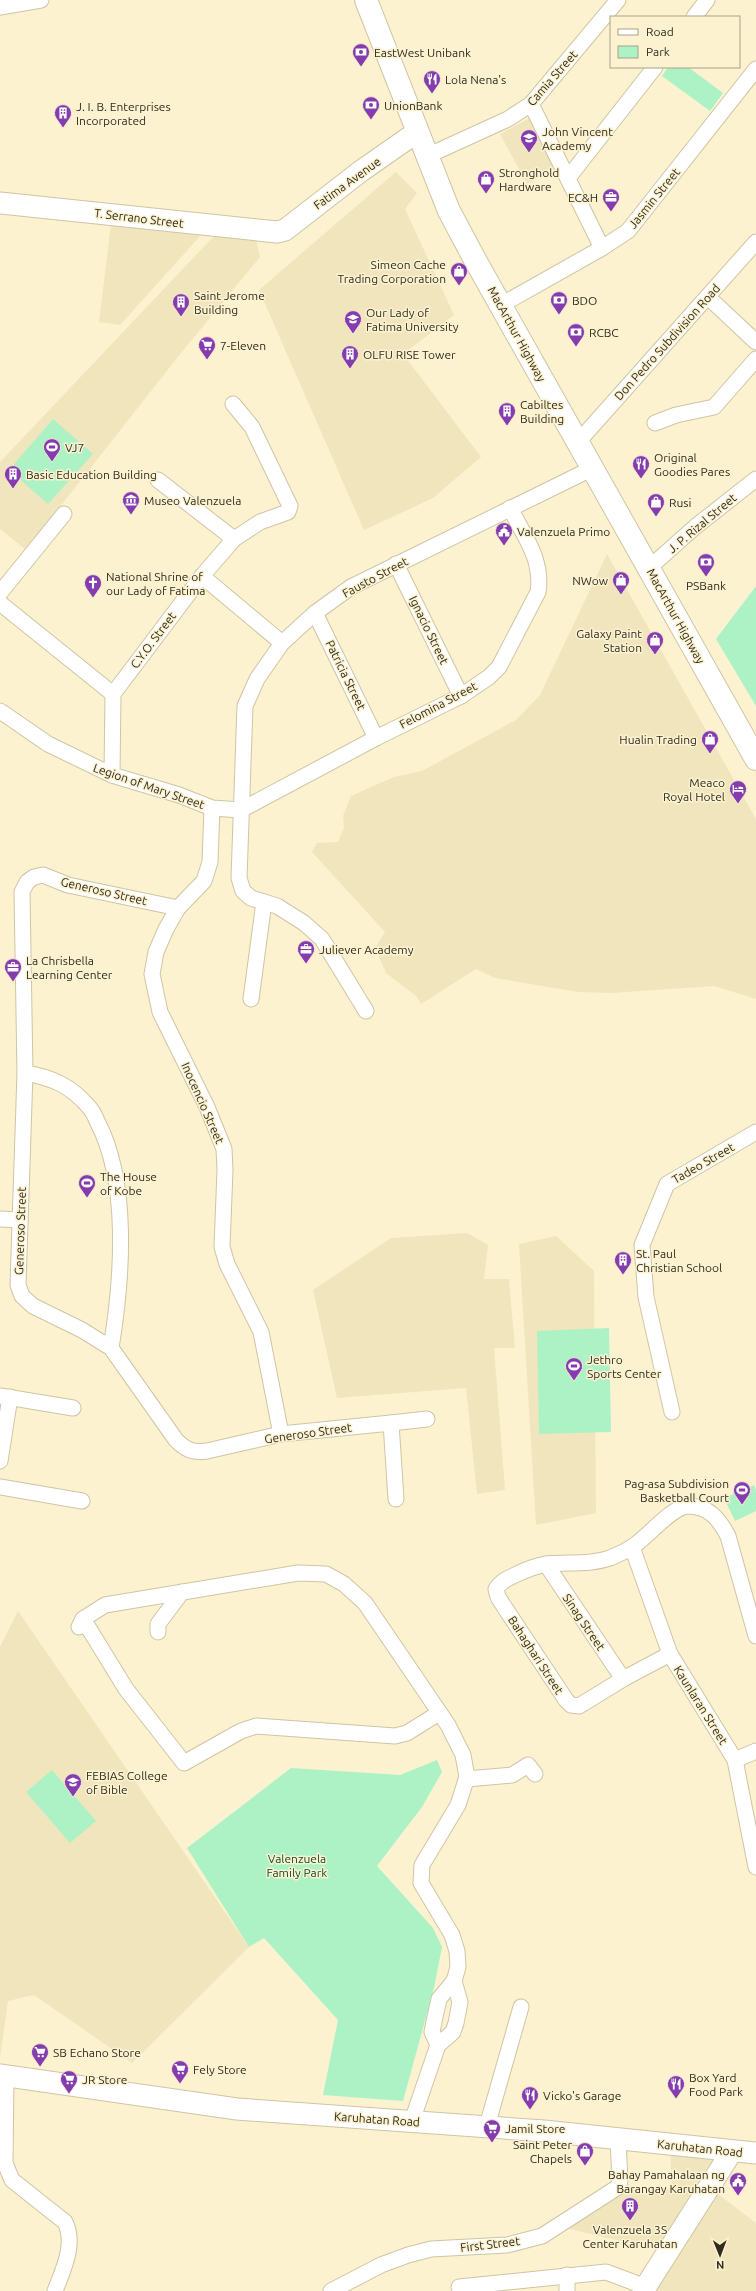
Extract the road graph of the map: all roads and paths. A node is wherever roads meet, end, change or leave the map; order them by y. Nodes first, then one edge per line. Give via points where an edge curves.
1 (42, 0) edge
2 (366, 0) edge
3 (618, 0) edge
4 (707, 0) edge
5 (0, 7) edge
6 (695, 16) edge
7 (654, 68) edge
8 (756, 69) edge
9 (531, 104) junction
10 (417, 132) junction
11 (427, 156) junction
12 (568, 178) junction
13 (0, 203) edge
14 (277, 232) joint
15 (756, 242) edge
16 (602, 248) junction
17 (708, 297) junction
18 (501, 305) junction
19 (756, 342) edge
20 (756, 359) edge
21 (233, 404) dead end
22 (655, 423) dead end
23 (578, 442) junction
24 (592, 468) junction
25 (756, 479) edge
26 (158, 480) dead end
27 (510, 508) junction
28 (64, 514) dead end
29 (234, 540) junction
30 (396, 564) junction
31 (649, 568) junction
32 (202, 576) junction
33 (0, 593) edge
34 (0, 603) edge
35 (315, 613) junction
36 (282, 643) junction
37 (113, 694) junction
38 (461, 696) junction
39 (0, 711) edge
40 (376, 738) junction
41 (756, 759) edge
42 (112, 776) junction
43 (212, 808) junction
44 (241, 810) junction
45 (264, 902) junction
46 (178, 908) junction
47 (251, 999) dead end
48 (366, 1011) dead end
49 (25, 1073) junction
50 (756, 1132) edge
51 (0, 1219) edge
52 (20, 1220) junction
53 (112, 1348) junction
54 (5, 1397) edge
55 (73, 1408) dead end
56 (672, 1412) dead end
57 (428, 1419) dead end
58 (391, 1423) junction
59 (281, 1434) junction
60 (0, 1461) edge
61 (0, 1487) edge
62 (396, 1499) dead end
63 (82, 1501) dead end
64 (632, 1547) junction
65 (546, 1564) junction
66 (182, 1592) junction
67 (158, 1632) dead end
68 (756, 1636) edge
69 (670, 1654) junction
70 (623, 1679) junction
71 (439, 1713) junction
72 (756, 1751) edge
73 (735, 1760) junction
74 (535, 1774) dead end
75 (466, 1779) junction
76 (756, 1867) edge
77 (454, 1981) junction
78 (521, 2007) dead end
79 (438, 2044) junction
80 (3, 2075) edge
81 (412, 2121) junction
82 (487, 2126) junction
83 (618, 2139) junction
84 (732, 2151) junction
85 (756, 2153) edge
86 (568, 2275) junction
87 (459, 2287) dead end
88 (645, 2289) edge
89 (55, 2291) edge
90 (331, 2291) edge
91 (567, 2291) edge

1 - 5 street
2 - 10 highway, MacArthur Highway
3 - 9 street, Camia Street
4 - 6 street
7 - 12 street
8 - 16 street, Jasmin Street via 632,226
9 - 11 street, Camia Street via 508,119
9 - 12 street
10 - 11 highway, MacArthur Highway
10 - 14 main road, Fatima Avenue via 285,230
11 - 18 highway, MacArthur Highway via 449,210
12 - 16 street
13 - 14 main road, T. Serrano Street
15 - 17 street, Don Pedro Subdivision Road
16 - 18 street, Jasmin Street
17 - 19 street
17 - 23 street, Don Pedro Subdivision Road
18 - 23 highway, MacArthur Highway
20 - 22 street via 714,408 676,415
21 - 29 street, C.Y.O. Street via 255,433 290,506 288,512 260,522
23 - 24 highway, MacArthur Highway
24 - 27 street, Fausto Street
24 - 31 highway, MacArthur Highway
25 - 31 street, J. P. Rizal Street via 695,527
26 - 29 street
27 - 30 street, Fausto Street
27 - 38 street, Felomina Street via 538,564 538,592 499,667
28 - 33 street
29 - 32 street, C.Y.O. Street
30 - 35 street, Fausto Street via 352,587
30 - 38 street, Ignacio Street
31 - 41 highway, MacArthur Highway
32 - 36 street
32 - 37 street, C.Y.O. Street
34 - 37 street
35 - 36 street, Fausto Street
35 - 40 street, Patricia Street
36 - 44 street, Fausto Street via 257,679 245,706
37 - 42 street
38 - 40 street, Felomina Street
39 - 42 street, Legion of Mary Street via 48,744
40 - 44 street, Felomina Street
42 - 43 street, Legion of Mary Street via 179,795
43 - 44 street, Legion of Mary Street
43 - 46 street, Inocencio Street via 210,862 204,881
44 - 45 street, Fausto Street via 239,878 243,891 251,898
45 - 47 street
45 - 48 street, Fausto Street via 277,906 304,922 322,939
46 - 49 street, Generoso Street via 68,885 43,875 27,882 22,892
46 - 59 street, Inocencio Street via 156,952 152,974 155,994 160,1012 207,1107 224,1149 222,1247 227,1264 261,1332
49 - 52 street, Generoso Street
49 - 53 street via 41,1075 61,1082 69,1088 89,1106 106,1139 117,1191 121,1256
50 - 56 street, Tadeo Street via 667,1184 642,1246 646,1297
51 - 52 street
52 - 53 street, Generoso Street via 18,1285 22,1296 33,1306
53 - 59 street, Generoso Street via 176,1440 186,1450 207,1451
54 - 55 street
54 - 60 street
57 - 58 street, Generoso Street
58 - 59 street, Generoso Street
58 - 62 street
61 - 63 street
64 - 65 street via 609,1558 589,1562
64 - 68 street via 677,1509 687,1506 710,1511 721,1522 728,1536
64 - 69 street, Kaunlaran Street
65 - 70 street, Sinag Street
65 - 70 street, Bahaghari Street via 530,1568 500,1582 496,1589 498,1597 566,1700 572,1705 579,1706
66 - 67 street via 158,1624
66 - 71 street via 298,1573 326,1574 344,1584 365,1602
66 - 71 street via 105,1605 81,1623 126,1689 184,1763 240,1731 256,1726 395,1736 407,1733
69 - 70 street, Bahaghari Street
69 - 73 street, Kaunlaran Street
71 - 75 street via 463,1755
72 - 73 street
73 - 76 street, Kaunlaran Street
74 - 75 street via 528,1765 512,1775
75 - 77 street via 458,1805 422,1865 421,1883 452,1935 457,1951 458,1967
77 - 79 street via 439,1999 432,2032
77 - 79 street via 460,2002 456,2023 453,2032
78 - 82 street
79 - 81 street
80 - 81 main road, Karuhatan Road via 237,2109
80 - 89 street via 7,2173 12,2180 65,2222 70,2232 65,2265
81 - 82 main road, Karuhatan Road
82 - 83 main road, Karuhatan Road
83 - 84 main road, Karuhatan Road
83 - 90 street, First Street via 618,2187 542,2236 508,2245 431,2250 408,2255 381,2265
84 - 85 main road, Karuhatan Road
84 - 88 main road
86 - 87 street
86 - 88 street via 606,2272
86 - 91 street

